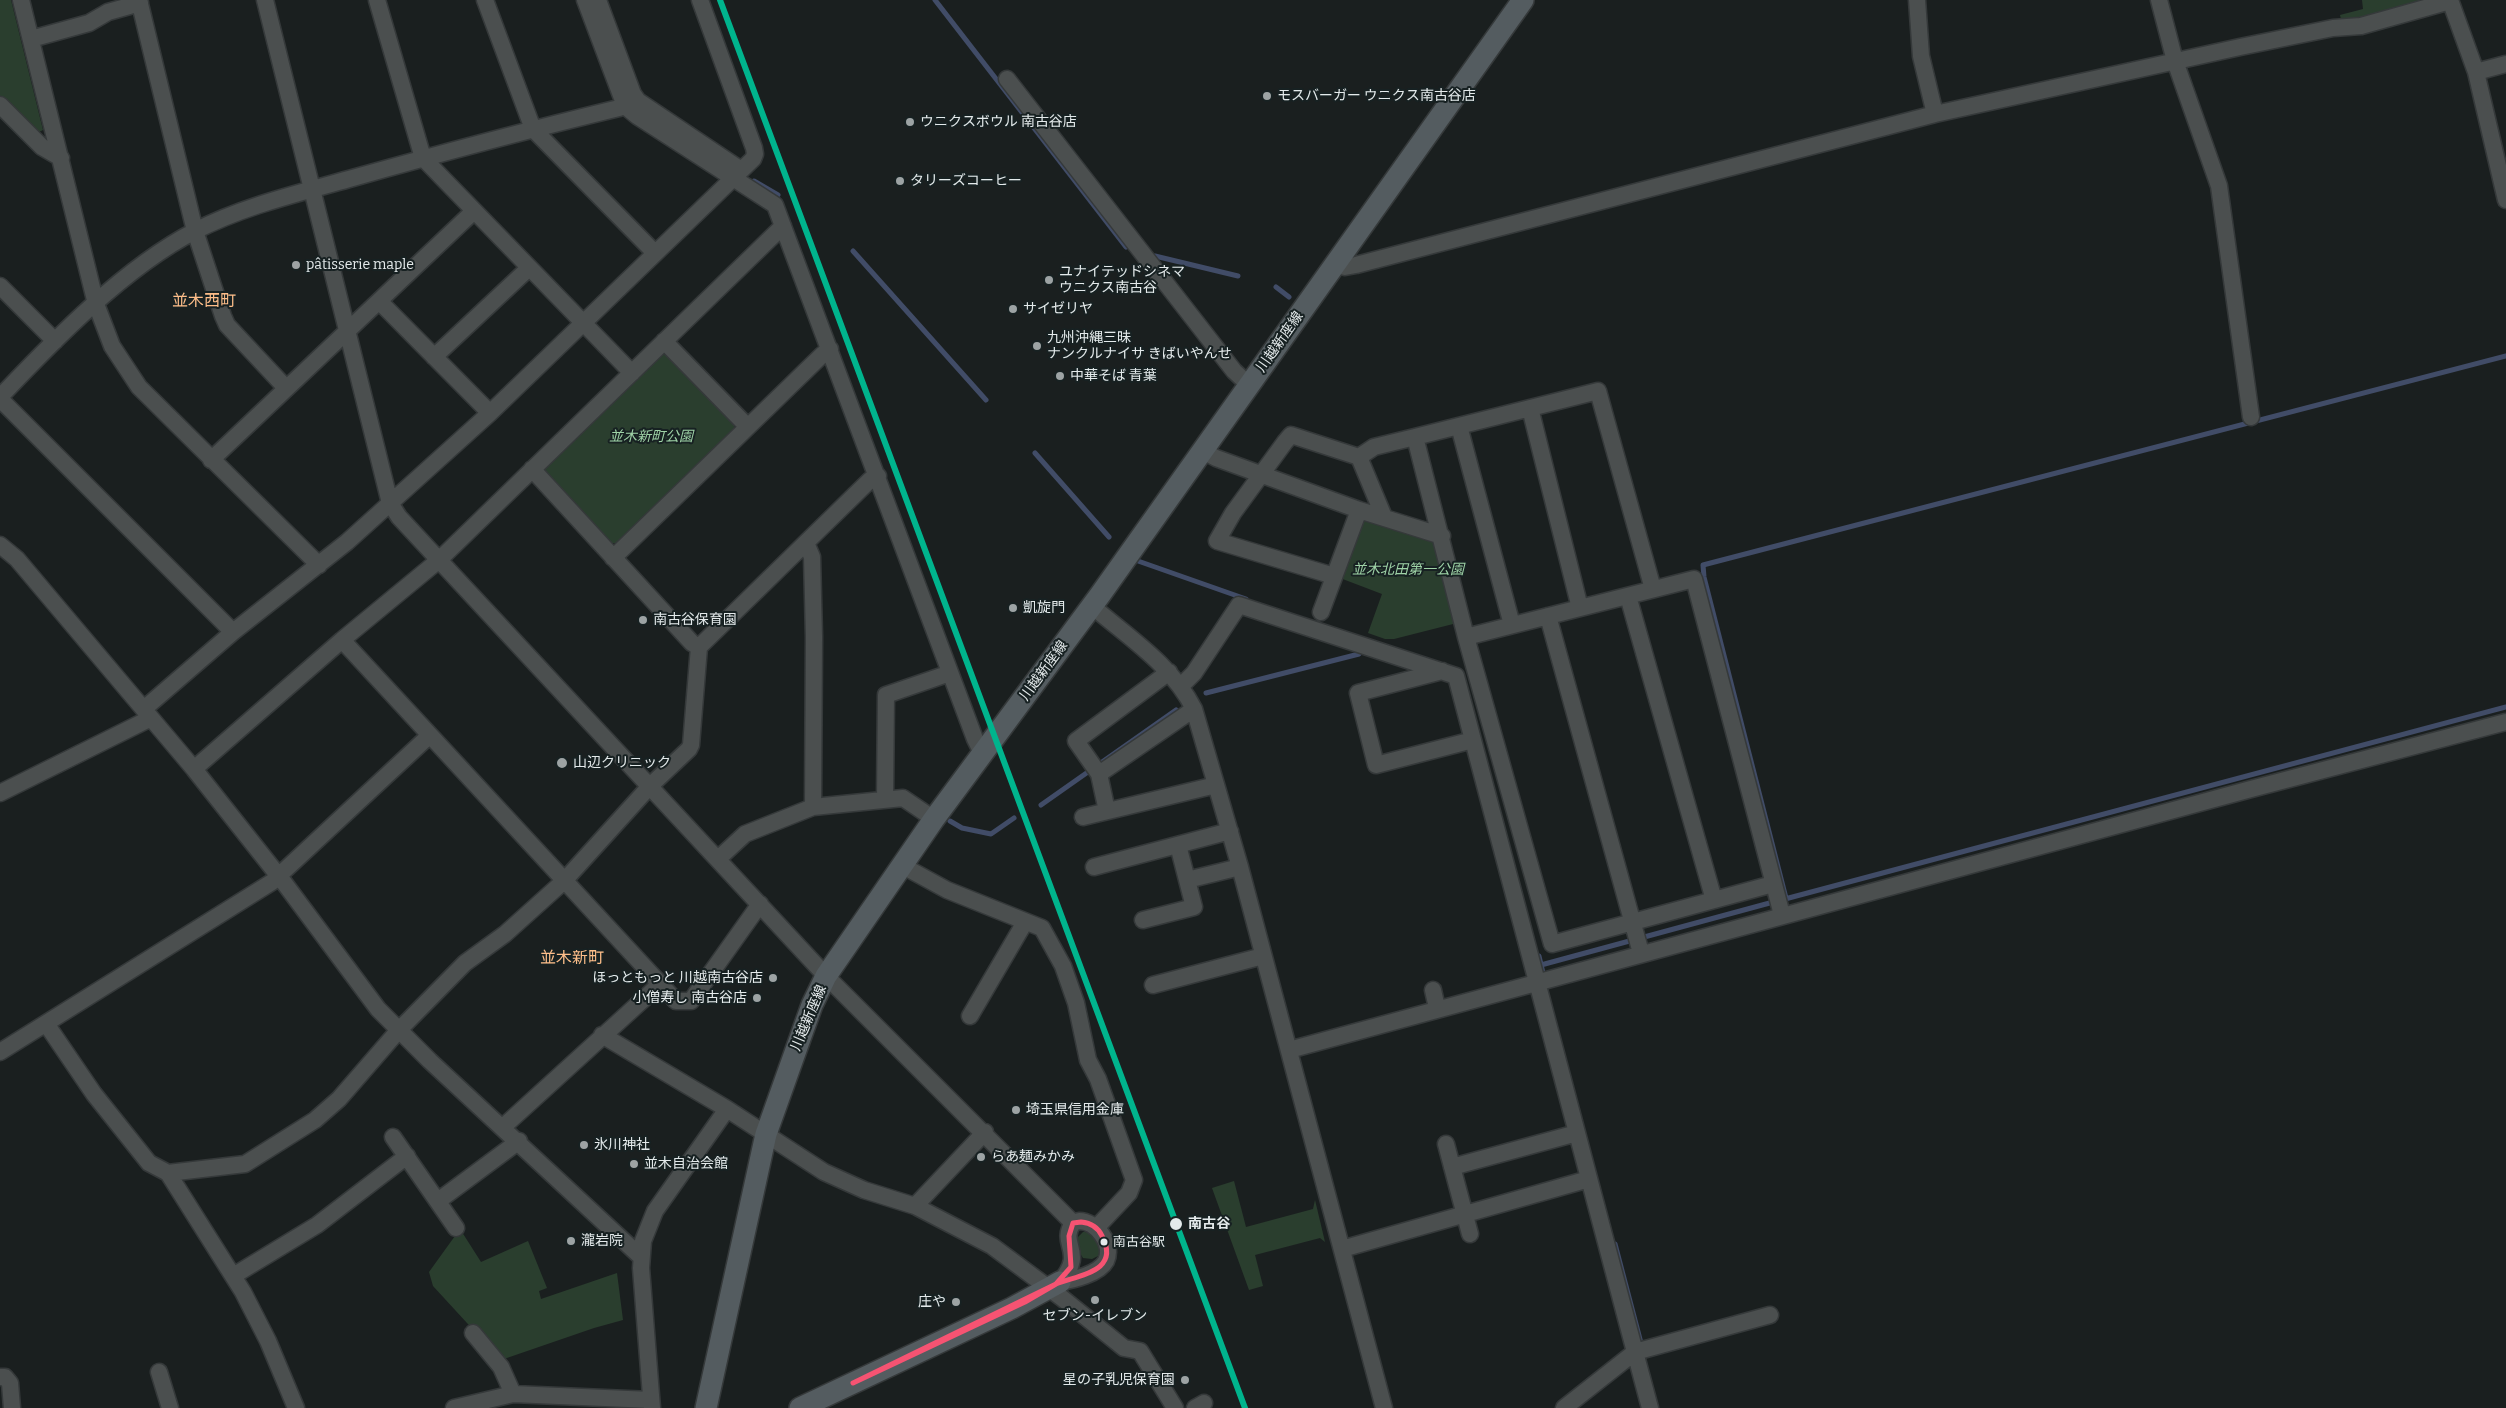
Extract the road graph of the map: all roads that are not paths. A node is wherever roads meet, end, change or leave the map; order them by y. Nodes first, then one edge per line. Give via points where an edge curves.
1 (22, 0) edge
2 (265, 0) edge
3 (377, 0) edge
4 (485, 0) edge
5 (585, 0) edge
6 (598, 0) edge
7 (700, 0) edge
8 (1523, 0) edge
9 (1918, 0) edge
10 (2159, 0) edge
11 (2450, 0) edge
12 (139, 2) edge
13 (31, 39) junction
14 (2175, 61) junction
15 (2506, 64) edge
16 (2476, 72) junction
17 (1008, 79) dead end
18 (631, 104) junction
19 (0, 105) edge
20 (1934, 114) junction
21 (533, 129) junction
22 (61, 158) junction
23 (424, 158) junction
24 (736, 174) junction
25 (312, 190) junction
26 (2506, 200) edge
27 (474, 211) junction
28 (783, 226) junction
29 (195, 231) junction
30 (654, 253) junction
31 (1334, 265) junction
32 (530, 268) junction
33 (0, 286) edge
34 (379, 301) junction
35 (96, 304) junction
36 (584, 323) junction
37 (346, 331) junction
38 (55, 341) junction
39 (664, 341) junction
40 (830, 349) junction
41 (434, 357) junction
42 (632, 373) junction
43 (1249, 385) junction
44 (286, 388) junction
45 (0, 398) edge
46 (1530, 408) junction
47 (490, 413) junction
48 (2251, 417) dead end
49 (746, 426) junction
50 (1459, 426) junction
51 (1415, 437) junction
52 (1203, 451) junction
53 (1359, 457) junction
54 (211, 460) junction
55 (532, 469) junction
56 (1262, 474) junction
57 (878, 476) junction
58 (390, 503) junction
59 (1359, 510) junction
60 (1384, 517) junction
61 (1442, 536) junction
62 (806, 543) junction
63 (0, 545) edge
64 (614, 558) junction
65 (439, 560) junction
66 (319, 565) junction
67 (1334, 576) junction
68 (1653, 589) junction
69 (1628, 596) junction
70 (1092, 606) junction
71 (1580, 608) junction
72 (1321, 612) dead end
73 (1548, 616) junction
74 (1512, 625) junction
75 (233, 632) junction
76 (1466, 637) junction
77 (342, 640) junction
78 (699, 648) junction
79 (1442, 671) junction
80 (1168, 672) junction
81 (950, 673) junction
82 (1180, 686) junction
83 (1194, 709) junction
84 (148, 713) junction
85 (2506, 722) edge
86 (430, 735) junction
87 (1473, 740) junction
88 (983, 755) junction
89 (194, 770) junction
90 (1099, 774) junction
91 (1216, 784) junction
92 (650, 786) junction
93 (0, 793) edge
94 (885, 799) junction
95 (813, 807) junction
96 (1107, 811) junction
97 (1082, 817) dead end
98 (934, 819) junction
99 (1230, 831) junction
100 (1178, 845) junction
101 (718, 860) junction
102 (903, 866) junction
103 (1240, 866) junction
104 (1094, 867) dead end
105 (279, 877) junction
106 (1187, 880) junction
107 (564, 881) junction
108 (1773, 884) junction
109 (1714, 900) junction
110 (760, 904) junction
111 (1782, 915) junction
112 (1143, 920) dead end
113 (1025, 922) junction
114 (1632, 922) junction
115 (1641, 953) junction
116 (1263, 956) junction
117 (826, 976) junction
118 (1538, 981) junction
119 (659, 985) junction
120 (1153, 985) dead end
121 (1433, 990) dead end
122 (1437, 1008) junction
123 (970, 1016) dead end
124 (47, 1025) junction
125 (398, 1031) junction
126 (602, 1035) junction
127 (1289, 1050) junction
128 (0, 1052) edge
129 (727, 1109) junction
130 (503, 1127) junction
131 (984, 1132) junction
132 (1577, 1133) junction
133 (766, 1134) junction
134 (394, 1137) dead end
135 (519, 1141) junction
136 (1446, 1144) dead end
137 (407, 1156) junction
138 (1452, 1166) junction
139 (168, 1173) junction
140 (1589, 1180) junction
141 (438, 1201) junction
142 (915, 1206) junction
143 (1465, 1214) junction
144 (1073, 1223) junction
145 (1097, 1227) junction
146 (456, 1228) dead end
147 (1470, 1234) dead end
148 (1342, 1249) junction
149 (641, 1257) junction
150 (1074, 1259) junction
151 (1106, 1261) junction
152 (233, 1276) junction
153 (1054, 1285) junction
154 (1770, 1315) dead end
155 (473, 1333) dead end
156 (1634, 1352) junction
157 (159, 1372) dead end
158 (0, 1377) edge
159 (513, 1394) junction
160 (651, 1404) edge
161 (12, 1408) edge
162 (170, 1408) edge
163 (296, 1408) edge
164 (454, 1408) edge
165 (706, 1408) edge
166 (800, 1408) edge
167 (1175, 1408) edge
168 (1384, 1408) edge
169 (1564, 1408) edge
170 (1650, 1408) edge

1 - 13 street
2 - 25 street
3 - 23 street
4 - 21 street
5 - 18 street
6 - 18 street via 633,94
7 - 24 street via 754,148 753,159
8 - 31 main road, 川越新座線
9 - 20 street via 1921,56
10 - 14 street
11 - 14 street via 2362,26 2333,28
11 - 16 street
12 - 13 street via 108,12 89,23
12 - 29 street
13 - 22 street
14 - 20 street
14 - 48 street via 2219,186
15 - 16 street
16 - 26 street
17 - 43 street via 1234,371
18 - 21 street
18 - 24 street via 637,116
19 - 22 street via 42,147
20 - 31 street via 1356,265
21 - 23 street
21 - 30 street
22 - 35 street
23 - 25 street
23 - 27 street
24 - 28 street via 775,205
24 - 30 street
25 - 29 street via 253,205
25 - 37 street
27 - 32 street
27 - 34 street
28 - 39 street
28 - 40 street
29 - 35 street via 146,261
29 - 44 street via 227,325
30 - 36 street
31 - 43 main road, 川越新座線
32 - 36 street
32 - 41 street
33 - 38 street
34 - 37 street
34 - 41 street
35 - 38 street
35 - 54 street via 109,340 139,387
36 - 42 street
36 - 47 street
37 - 44 street
37 - 58 street
38 - 45 street
39 - 42 street
39 - 49 street
40 - 49 street
40 - 57 street
41 - 47 street
42 - 55 street
43 - 52 main road, 川越新座線
44 - 54 street
45 - 75 street
46 - 50 street
46 - 68 street via 1598,390
46 - 71 street
47 - 58 street
49 - 64 street
50 - 51 street
50 - 74 street
51 - 53 street via 1374,447
51 - 61 street
52 - 56 street
52 - 70 main road, 川越新座線
53 - 56 street via 1291,435
53 - 60 street
54 - 66 street
55 - 64 street
55 - 65 street
56 - 59 street
56 - 67 street via 1217,541
57 - 62 street via 870,480
57 - 81 street
58 - 65 street
58 - 66 street
59 - 60 street
59 - 67 street
60 - 61 street
61 - 76 street
62 - 78 street
62 - 95 street via 812,557
63 - 84 street via 17,559
64 - 78 street
65 - 77 street
65 - 92 street
66 - 75 street
67 - 72 street
68 - 69 street
68 - 108 street via 1694,579
69 - 71 street
69 - 109 street
70 - 80 street
70 - 88 main road, 川越新座線
71 - 73 street
73 - 74 street
73 - 114 street
74 - 76 street
75 - 84 street
76 - 114 street via 1552,944
77 - 86 street
77 - 89 street
78 - 92 street via 692,745
79 - 82 street via 1239,605 1194,673
79 - 87 street via 1456,676
79 - 87 street via 1358,693 1376,765
80 - 82 street
80 - 90 street via 1076,741
81 - 88 street
81 - 94 street via 886,695
82 - 83 street
83 - 90 street
83 - 91 street
84 - 89 street
84 - 93 street
85 - 111 street
86 - 105 street
86 - 107 street
87 - 118 street
88 - 98 main road, 川越新座線
89 - 105 street
90 - 96 street
91 - 96 street
91 - 99 street
92 - 101 street
92 - 107 street
94 - 95 street
94 - 98 street via 903,798
95 - 101 street via 745,834
96 - 97 street
98 - 102 main road, 川越新座線
99 - 100 street
99 - 103 street
100 - 104 street
100 - 106 street
101 - 110 street
102 - 113 street via 947,890
102 - 117 main road, 川越新座線
103 - 106 street
103 - 116 street
105 - 124 street
105 - 125 street
106 - 112 street via 1194,907
107 - 119 street
107 - 125 street via 505,934 465,963
108 - 109 street
108 - 111 street
109 - 114 street
110 - 117 street
110 - 119 street via 691,1001 676,1000
111 - 115 street
113 - 123 street
113 - 145 street via 1042,928 1063,966 1076,1002 1088,1060 1098,1079 1134,1180 1129,1193
114 - 115 street
115 - 118 street
116 - 120 street
116 - 127 street
117 - 131 street
117 - 133 main road, 川越新座線 via 812,1005
118 - 122 street
118 - 132 street
119 - 126 street
121 - 122 street
122 - 127 street
124 - 128 street
124 - 139 street via 94,1094 149,1163
125 - 130 street
125 - 139 street via 339,1099 316,1120 269,1151 245,1164
126 - 129 street
126 - 130 street
127 - 148 street
129 - 133 street
129 - 149 street via 655,1212 642,1240
130 - 135 street
131 - 142 street
131 - 144 street
132 - 138 street
132 - 140 street
133 - 142 street via 824,1172 864,1190
133 - 165 main road, 川越新座線
134 - 137 street
135 - 141 street
135 - 149 street
136 - 138 street
137 - 141 street
137 - 152 street via 317,1226
138 - 143 street
139 - 152 street
140 - 143 street
140 - 156 street
141 - 146 street
142 - 153 street via 992,1246
143 - 147 street
143 - 148 street
144 - 145 street via 1085,1221
144 - 150 street via 1068,1235
145 - 151 street via 1107,1248
148 - 168 street
149 - 160 street
150 - 151 street via 1091,1265
150 - 153 street via 1071,1268
151 - 153 street via 1072,1280
152 - 163 street via 268,1341
153 - 166 main road
153 - 167 street via 1124,1348 1140,1352
154 - 156 street
155 - 159 street via 501,1367
156 - 169 street
156 - 170 street
157 - 162 street
158 - 161 street via 5,1377 10,1383
159 - 160 street
159 - 164 street

